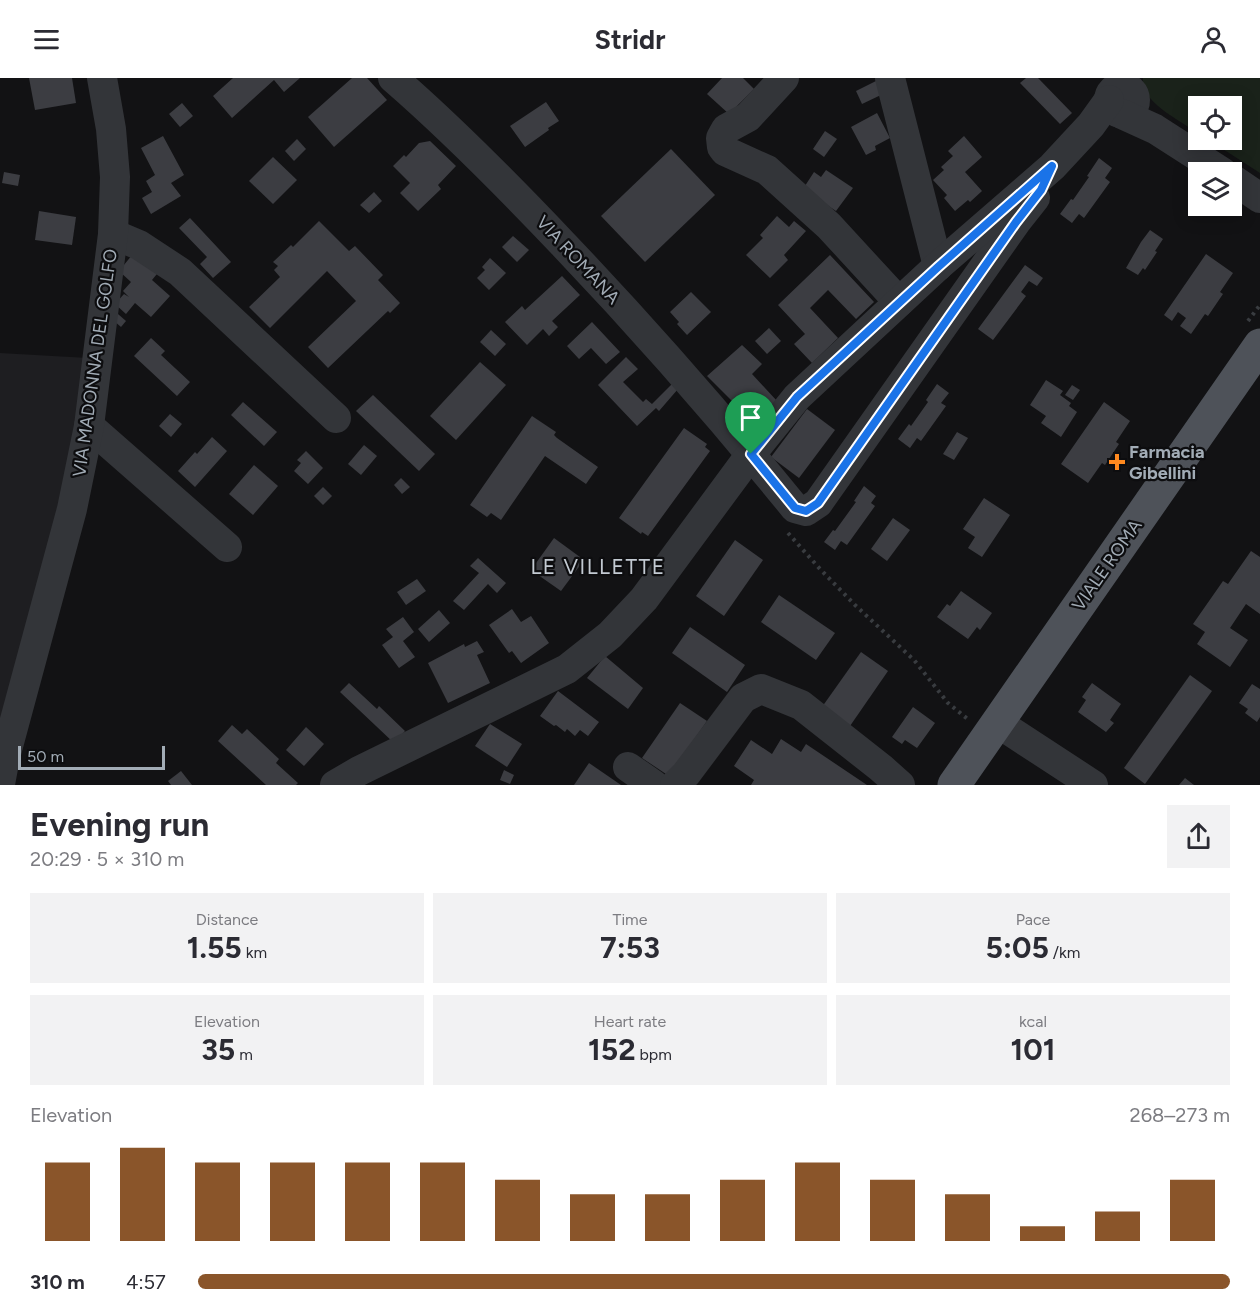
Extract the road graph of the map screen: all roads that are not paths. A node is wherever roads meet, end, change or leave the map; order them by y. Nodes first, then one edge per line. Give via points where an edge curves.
1 (102, 78) edge
2 (393, 78) edge
3 (784, 78) edge
4 (890, 78) edge
5 (1120, 99) edge
6 (1206, 162) edge
7 (1052, 166) junction
8 (1242, 186) edge
9 (1260, 198) edge
10 (113, 234) junction
11 (938, 267) junction
12 (899, 302) junction
13 (1260, 345) edge
14 (336, 418) dead end
15 (89, 426) junction
16 (751, 454) junction
17 (226, 547) dead end
18 (984, 722) junction
19 (628, 767) dead end
20 (0, 784) edge
21 (335, 785) edge
22 (654, 785) edge
23 (675, 785) edge
24 (900, 785) edge
25 (954, 785) edge
26 (1093, 785) edge

1 - 10 street, VIA MADONNA DEL GOLFO via 113,148
2 - 16 street, VIA ROMANA via 503,181 606,288
3 - 12 street via 748,117 726,129 722,147 767,170 829,226
4 - 11 street
5 - 6 street via 1155,129
5 - 7 street
7 - 11 street
7 - 16 street, VIA ROMANA via 1041,190 818,503 806,511 795,508
8 - 9 street
10 - 14 street via 139,245 180,272
10 - 15 street, VIA MADONNA DEL GOLFO
11 - 12 street
12 - 16 street via 797,397
13 - 18 main road, VIALE ROMA
15 - 17 street
15 - 20 street, VIA MADONNA DEL GOLFO via 72,509
16 - 21 street via 644,599 610,635 567,669
18 - 25 main road, VIALE ROMA
18 - 26 street
19 - 22 street
23 - 24 street via 743,698 761,689 801,705

